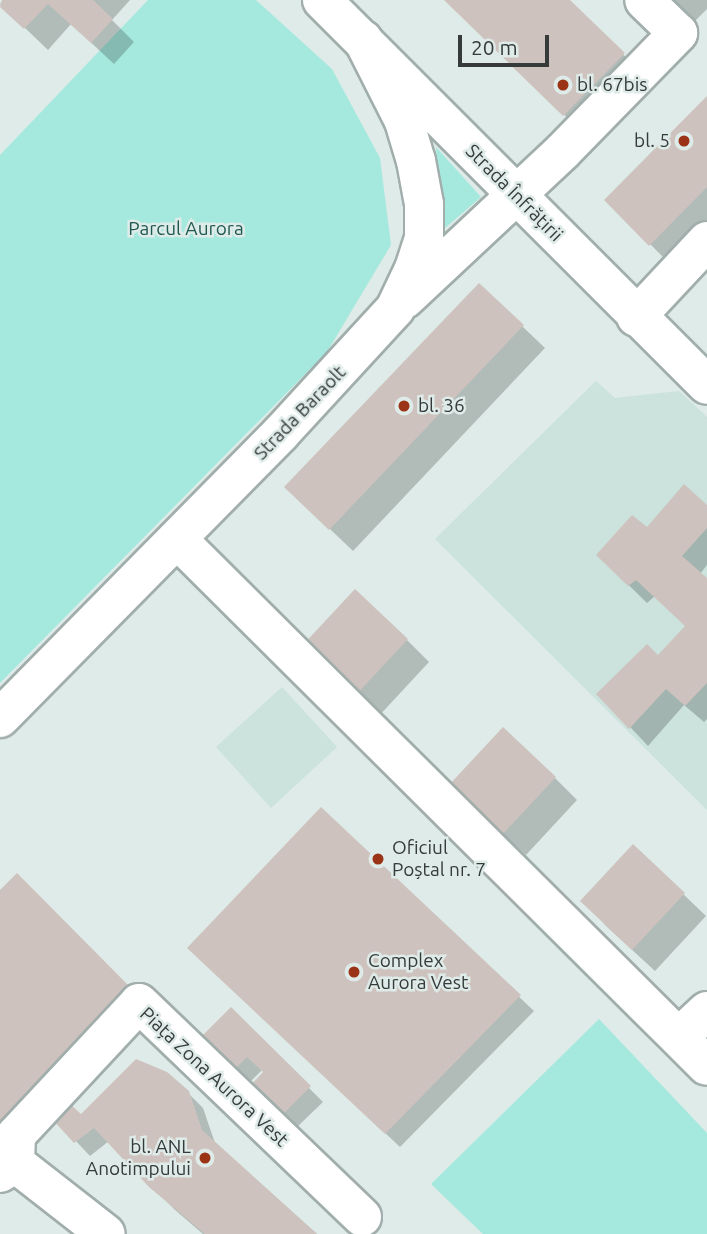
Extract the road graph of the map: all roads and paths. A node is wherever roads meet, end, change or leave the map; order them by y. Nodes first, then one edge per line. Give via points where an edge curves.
1 (322, 0) edge
2 (644, 0) edge
3 (363, 40) junction
4 (517, 195) junction
5 (707, 241) edge
6 (395, 309) junction
7 (636, 317) junction
8 (707, 384) edge
9 (177, 539) junction
10 (0, 718) edge
11 (707, 1011) edge
12 (679, 1037) junction
13 (707, 1066) edge
14 (8, 1168) edge
15 (362, 1217) dead end
16 (106, 1234) edge

1 - 3 street, Strada Înfrățirii
2 - 4 street via 678,33
3 - 4 street, Strada Înfrățirii
3 - 6 street, Strada Baraolt via 404,121 424,204 424,239
4 - 6 street
4 - 7 street, Strada Înfrățirii
5 - 7 street
6 - 9 street, Strada Baraolt
7 - 8 street, Strada Înfrățirii
9 - 10 street, Strada Baraolt
9 - 12 street
11 - 12 street
12 - 13 street
14 - 15 street, Piața Zona Aurora Vest via 16,1135 139,1003
14 - 16 street

